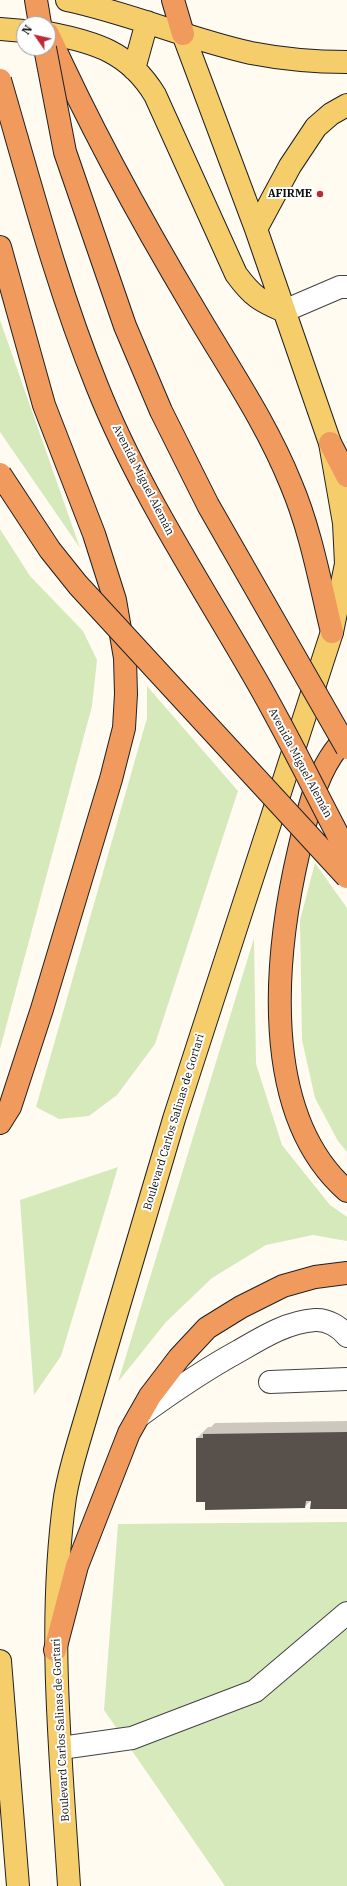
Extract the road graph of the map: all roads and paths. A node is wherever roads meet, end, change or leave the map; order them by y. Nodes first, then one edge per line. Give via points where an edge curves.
1 (67, 0) edge
2 (173, 0) edge
3 (147, 22) junction
4 (0, 29) edge
5 (16, 30) edge
6 (183, 34) junction
7 (56, 35) edge
8 (56, 51) edge
9 (47, 56) edge
10 (347, 62) edge
11 (134, 69) junction
12 (0, 80) edge
13 (347, 105) edge
14 (256, 229) junction
15 (0, 247) edge
16 (347, 287) edge
17 (284, 311) junction
18 (330, 443) junction
19 (0, 474) edge
20 (347, 476) edge
21 (332, 632) junction
22 (347, 737) edge
23 (347, 748) edge
24 (347, 852) edge
25 (347, 877) edge
26 (0, 1123) edge
27 (347, 1191) edge
28 (347, 1273) edge
29 (347, 1336) edge
30 (347, 1379) edge
31 (270, 1382) dead end
32 (139, 1416) junction
33 (347, 1613) edge
34 (55, 1650) junction
35 (0, 1661) edge
36 (61, 1748) junction
37 (18, 1886) edge
38 (68, 1886) edge

1 - 3 main road via 98,6
2 - 6 highway
3 - 6 main road
3 - 11 main road
4 - 5 main road
6 - 10 main road via 284,59
6 - 14 main road, Boulevard Carlos Salinas de Gortari
7 - 11 main road via 81,39 97,45
8 - 21 highway via 77,97 144,224 262,422 292,485 304,519
9 - 23 highway, bridge via 65,152 131,340 161,411 208,505
11 - 17 main road via 155,95 236,274 253,295
12 - 24 highway, Avenida Miguel Alemán, bridge via 65,298 97,386 142,483 181,555 256,680
13 - 14 main road via 331,114 316,128 290,166
14 - 17 main road, Boulevard Carlos Salinas de Gortari
15 - 26 highway via 44,405 94,534 114,600 125,658 126,694 124,728 111,779 37,1024 10,1107
16 - 17 lane via 340,287
17 - 18 main road, Boulevard Carlos Salinas de Gortari
18 - 20 highway
18 - 21 main road, Boulevard Carlos Salinas de Gortari via 344,523 346,564
19 - 25 highway, bridge via 50,550 78,585
21 - 34 main road, Boulevard Carlos Salinas de Gortari via 174,1119 78,1444 66,1495 61,1532
22 - 27 highway via 327,762 301,838 291,884 282,952 279,1025 284,1067 304,1134 316,1157
28 - 32 highway via 315,1277 283,1286 207,1328 179,1358 150,1396
29 - 32 lane via 342,1329 317,1320 285,1326 210,1366
30 - 31 lane
32 - 34 highway via 129,1434 77,1566
33 - 36 lane via 255,1691 132,1738
34 - 36 main road, Boulevard Carlos Salinas de Gortari
35 - 37 main road
36 - 38 main road, Boulevard Carlos Salinas de Gortari

